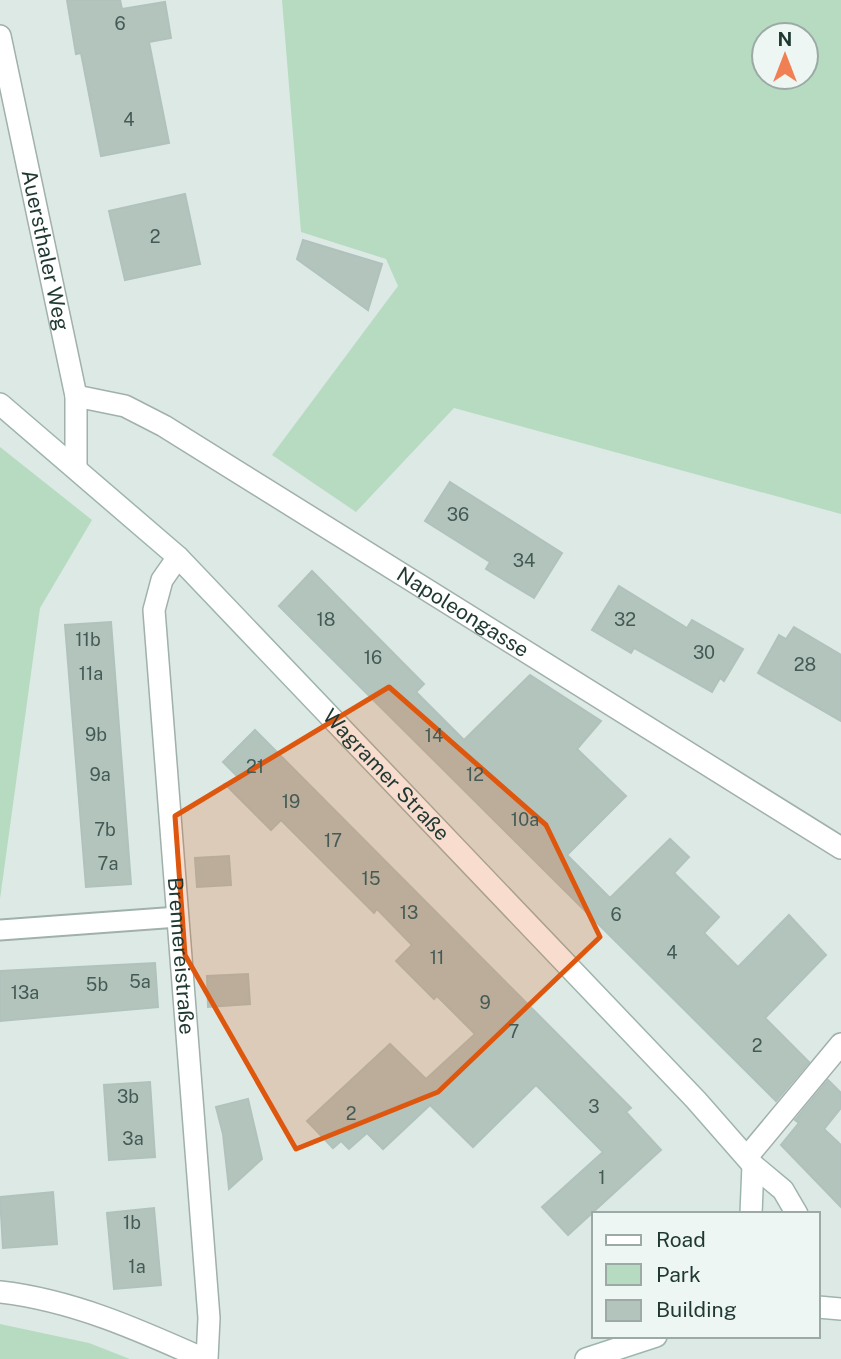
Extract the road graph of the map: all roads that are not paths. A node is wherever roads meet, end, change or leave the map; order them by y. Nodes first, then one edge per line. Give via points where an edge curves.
1 (0, 36) edge
2 (76, 396) junction
3 (0, 404) edge
4 (76, 466) junction
5 (178, 557) junction
6 (841, 848) edge
7 (178, 917) junction
8 (0, 930) edge
9 (841, 1044) edge
10 (750, 1161) junction
11 (751, 1212) edge
12 (796, 1212) edge
13 (0, 1293) edge
14 (650, 1338) edge
15 (205, 1359) edge
16 (586, 1359) edge

1 - 2 street, Auersthaler Weg
2 - 4 street, Auersthaler Weg
2 - 6 street, Napoleongasse via 125,406 164,426
3 - 4 street, Wagramer Straße
4 - 5 street, Wagramer Straße
5 - 7 street, Brennereistraße via 162,580 154,610
5 - 10 street, Wagramer Straße
7 - 8 lane
7 - 15 street, Brennereistraße via 209,1318
9 - 10 street
10 - 11 street
10 - 12 street, Wagramer Straße via 783,1190
13 - 15 street via 70,1306
14 - 16 street

